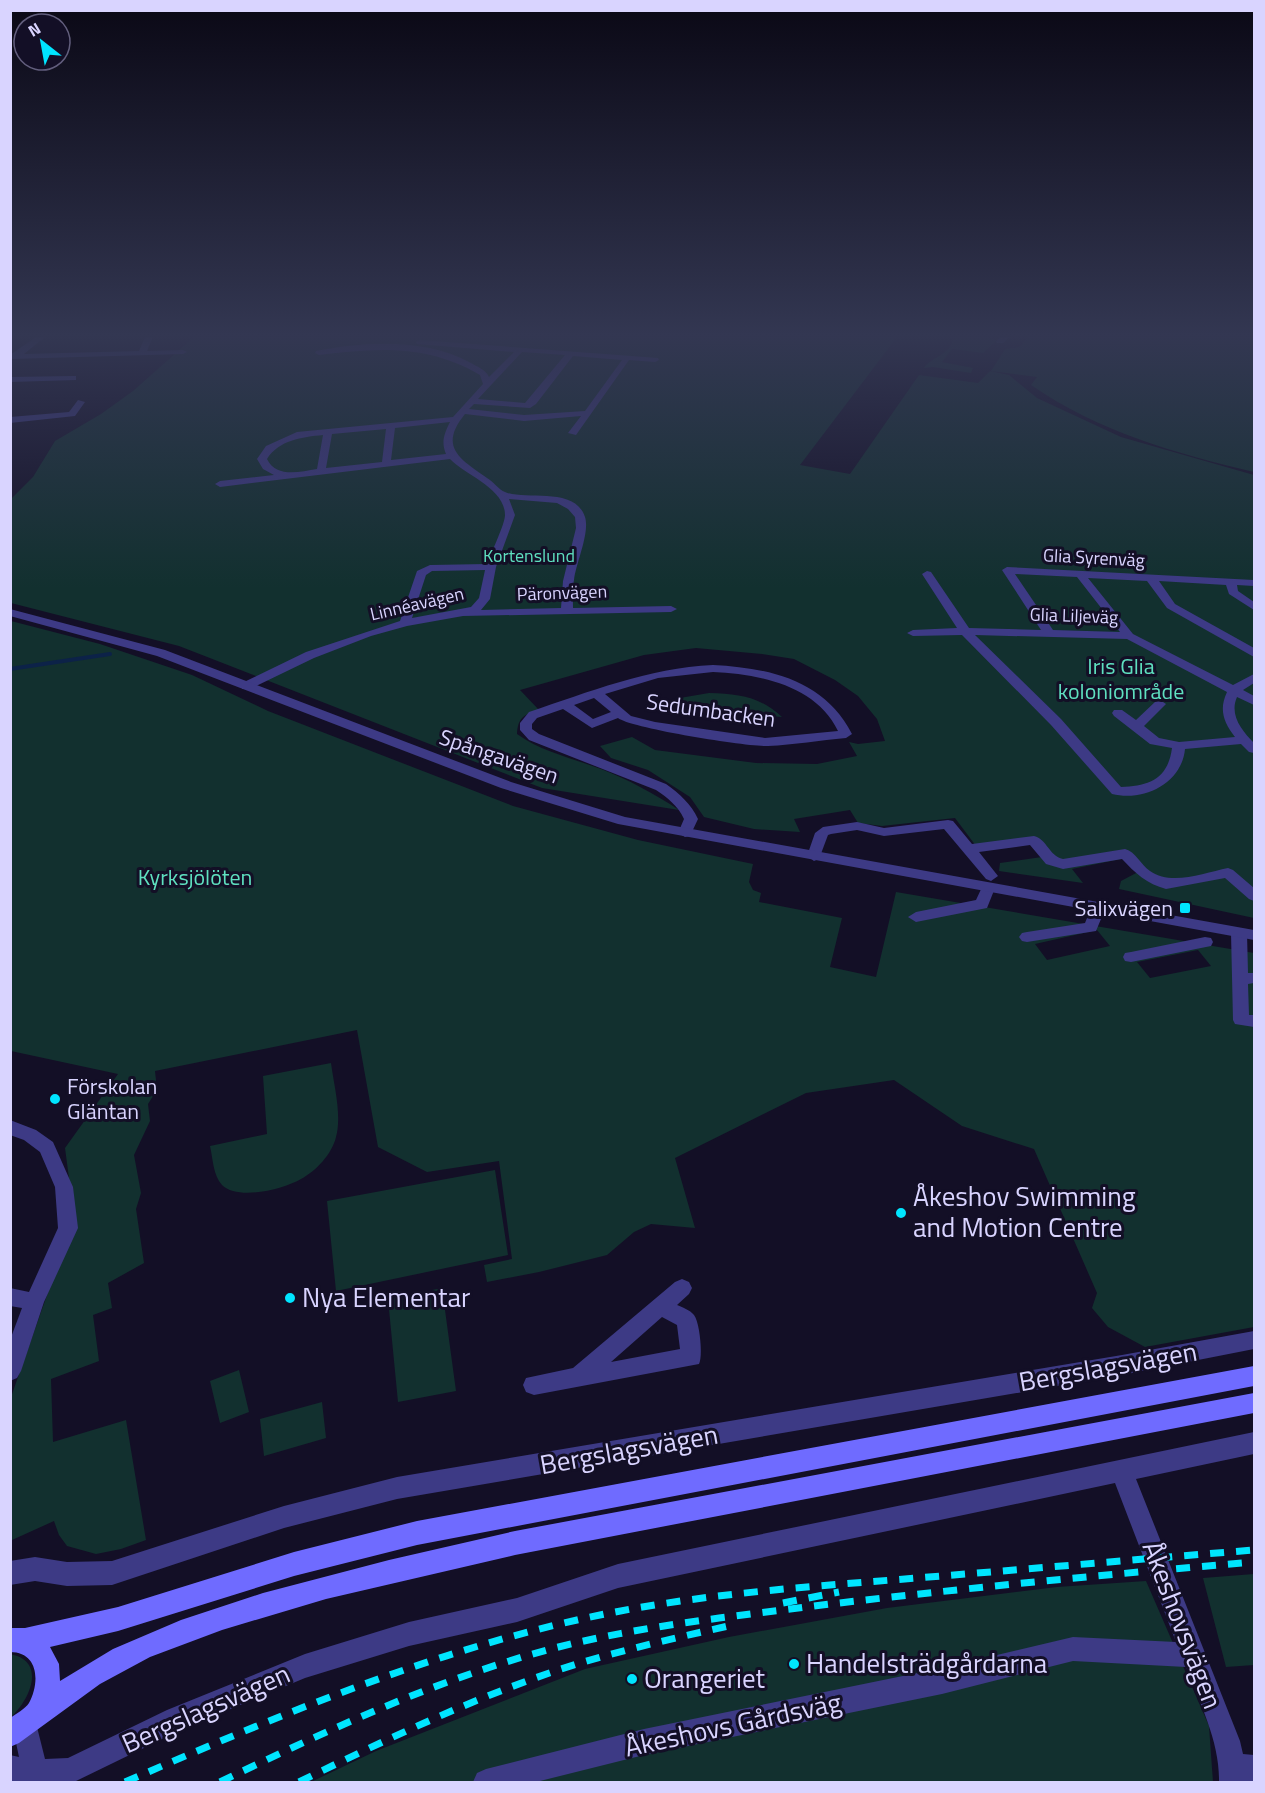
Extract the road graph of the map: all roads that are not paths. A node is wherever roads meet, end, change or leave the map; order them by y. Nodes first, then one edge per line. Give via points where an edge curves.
1 (416, 421) edge
2 (456, 421) edge
3 (582, 421) edge
4 (391, 424) junction
5 (328, 431) junction
6 (573, 433) dead end
7 (451, 456) junction
8 (386, 464) junction
9 (321, 471) junction
10 (284, 476) junction
11 (220, 484) dead end
12 (502, 495) junction
13 (491, 567) junction
14 (927, 574) dead end
15 (1080, 574) junction
16 (1151, 578) junction
17 (1231, 582) junction
18 (1254, 583) edge
19 (644, 595) dead end
20 (1254, 607) edge
21 (671, 609) dead end
22 (634, 610) junction
23 (567, 611) junction
24 (10, 612) edge
25 (453, 615) junction
26 (405, 622) junction
27 (965, 631) junction
28 (913, 633) dead end
29 (1049, 633) junction
30 (1129, 636) junction
31 (1254, 653) edge
32 (1254, 678) edge
33 (246, 686) junction
34 (1234, 689) junction
35 (597, 694) junction
36 (1254, 701) edge
37 (565, 704) junction
38 (1160, 704) dead end
39 (619, 713) junction
40 (1118, 713) dead end
41 (1137, 726) junction
42 (1243, 740) junction
43 (1179, 746) junction
44 (1254, 749) edge
45 (685, 833) junction
46 (969, 849) junction
47 (814, 856) junction
48 (989, 882) junction
49 (1254, 896) edge
50 (1098, 907) junction
51 (916, 917) dead end
52 (1247, 934) edge
53 (1027, 938) dead end
54 (1205, 942) dead end
55 (1131, 957) dead end
56 (1247, 979) edge
57 (1248, 1021) edge
58 (10, 1127) edge
59 (682, 1288) dead end
60 (10, 1297) edge
61 (34, 1302) junction
62 (661, 1306) junction
63 (1254, 1340) edge
64 (10, 1371) edge
65 (1254, 1376) edge
66 (578, 1377) junction
67 (534, 1385) dead end
68 (1254, 1403) edge
69 (1254, 1443) edge
70 (1121, 1470) junction
71 (10, 1573) edge
72 (15, 1638) edge
73 (1194, 1655) junction
74 (24, 1724) edge
75 (23, 1770) edge
76 (1240, 1772) edge
77 (486, 1782) edge

1 - 4 street
2 - 7 street via 446,445
3 - 6 street
4 - 5 street
4 - 8 street
5 - 9 street
5 - 10 street via 297,435 269,448 262,459 266,467
7 - 8 street
7 - 12 street
8 - 9 street
9 - 10 street
10 - 11 street
12 - 13 street, Linnéavägen via 510,516
12 - 23 street via 559,500 580,516 581,528 568,581
13 - 25 street, Linnéavägen via 484,599 475,610
13 - 26 street via 430,568 421,573
14 - 27 street
15 - 16 street, Glia Syrenväg
15 - 29 street, Glia Syrenväg via 1007,570
15 - 30 street
16 - 17 street, Glia Syrenväg
16 - 31 street via 1177,610
17 - 18 street, Glia Syrenväg
17 - 20 street via 1233,592
19 - 22 street
21 - 22 street, Päronvägen
22 - 23 street, Päronvägen
23 - 25 street, Päronvägen
24 - 33 street, Spångavägen via 150,650
25 - 26 street, Linnéavägen
26 - 33 street, Linnéavägen via 310,655
27 - 28 street, Glia Liljeväg
27 - 29 street, Glia Liljeväg
27 - 43 street via 1118,791 1140,791 1159,783 1171,773
29 - 30 street, Glia Liljeväg
30 - 34 street, Glia Liljeväg
32 - 34 street
33 - 45 street, Spångavägen via 506,785 623,821
34 - 36 street, Glia Liljeväg
34 - 42 street via 1229,696 1229,717
35 - 37 street, Sedumbacken
35 - 39 street, Sedumbacken
35 - 39 street, Sedumbacken via 677,671 713,668 757,673 789,682 815,697 834,712 846,734 765,742 639,723
37 - 39 street, Sedumbacken via 592,724
37 - 45 street, Sedumbacken via 533,715 526,730 534,737 661,787 678,798 691,819
38 - 41 street
40 - 41 street
41 - 43 street via 1155,741
42 - 43 street
42 - 44 street
45 - 47 street, Spångavägen
46 - 47 street via 948,824 884,832 857,826 822,833
46 - 48 street
46 - 49 street via 1034,840 1051,861 1063,864 1125,854 1144,874 1166,884 1228,873
47 - 48 street, Spångavägen
48 - 50 street, Spångavägen
48 - 51 street via 982,904
50 - 52 street, Spångavägen
50 - 53 street via 1091,927
52 - 56 street, Spångavägen
54 - 55 street
56 - 57 street, Spångavägen
58 - 61 street via 47,1147 64,1188 68,1228
59 - 62 street
60 - 61 street
61 - 64 street
62 - 66 street
62 - 66 street via 686,1320 692,1357
63 - 71 street, Bergslagsvägen via 396,1488 284,1517 112,1573 67,1574 35,1569
65 - 72 main road, Bergslagsvägen via 417,1533 294,1564 118,1619
66 - 67 street
68 - 74 main road via 690,1509 395,1568 326,1586 181,1631 102,1668
69 - 70 street, Bergslagsvägen
70 - 73 street, Åkeshovsvägen
70 - 75 street, Bergslagsvägen via 618,1576 517,1610 409,1635 305,1666 176,1719 70,1771
72 - 74 main road, Bergslagsvägen via 40,1650 47,1670 46,1692
73 - 76 street, Åkeshovsvägen
73 - 77 street, Åkeshovs Gårdsväg via 1073,1649 942,1681 650,1741
74 - 75 street, Bergslagsvägen

